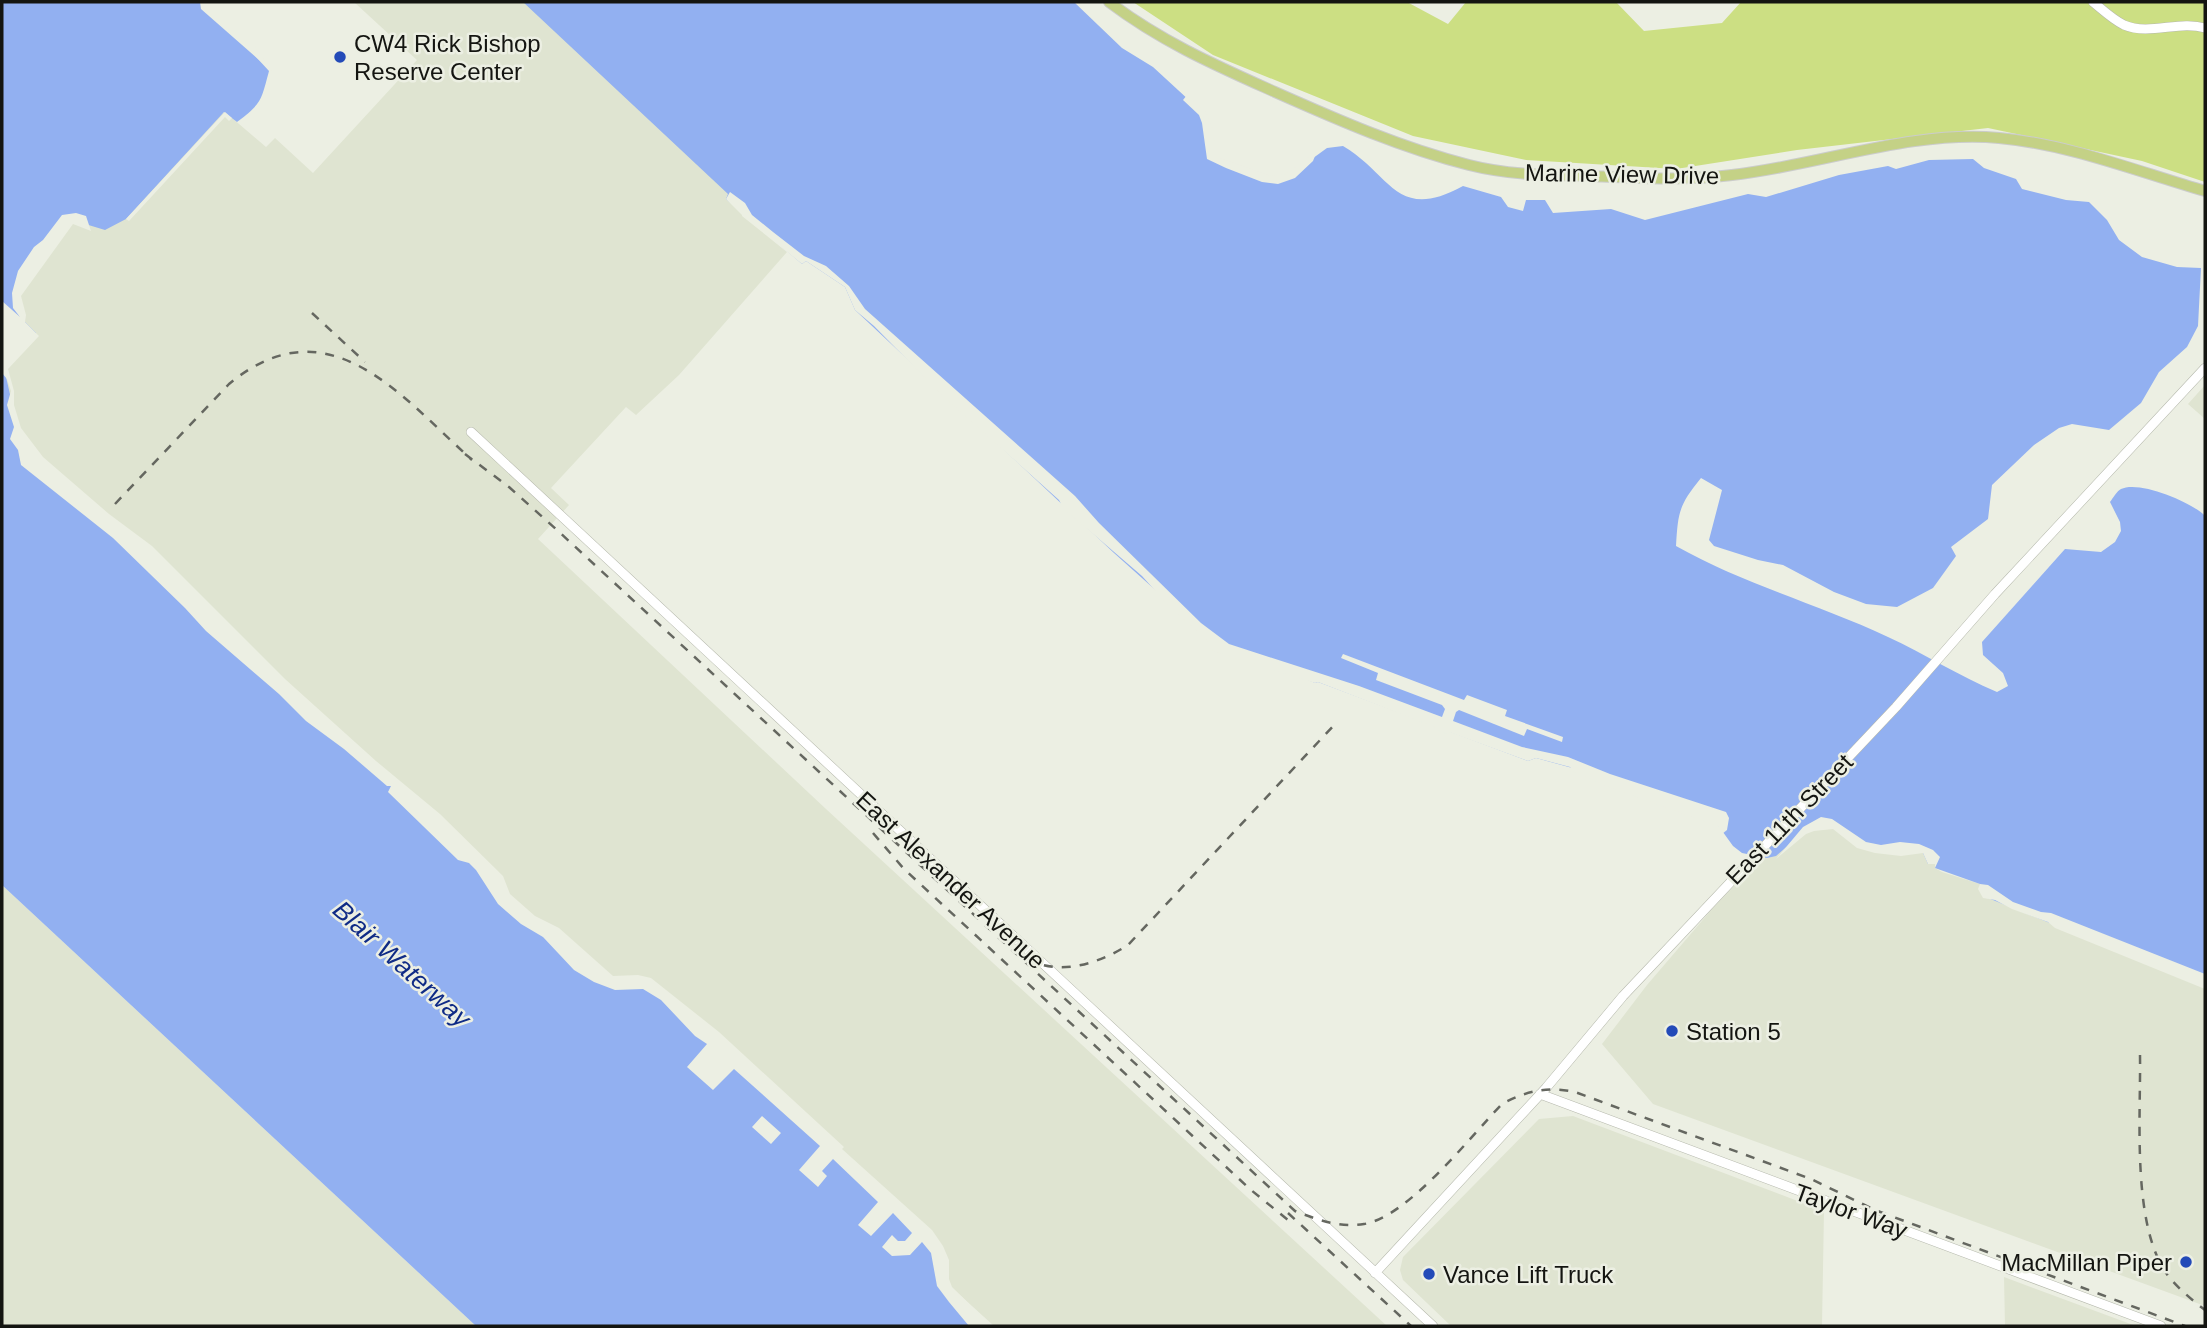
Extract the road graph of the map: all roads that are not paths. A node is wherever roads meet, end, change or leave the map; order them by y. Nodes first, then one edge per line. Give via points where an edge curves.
1 (1109, 2) edge
2 (2093, 2) edge
3 (2205, 28) edge
4 (2205, 191) edge
5 (2205, 368) edge
6 (471, 432) dead end
7 (1540, 1094) junction
8 (1374, 1273) junction
9 (1433, 1326) edge
10 (2161, 1326) edge

1 - 4 main road, Marine View Drive via 1165,41 1300,103 1388,139 1487,169 1704,178 1922,141 1975,137 2053,147
2 - 3 street via 2127,26
5 - 7 street, East 11th Street via 1896,707 1623,996
6 - 8 street, East Alexander Avenue
7 - 8 street, East 11th Street
7 - 10 street, Taylor Way
8 - 9 street, East Alexander Avenue

